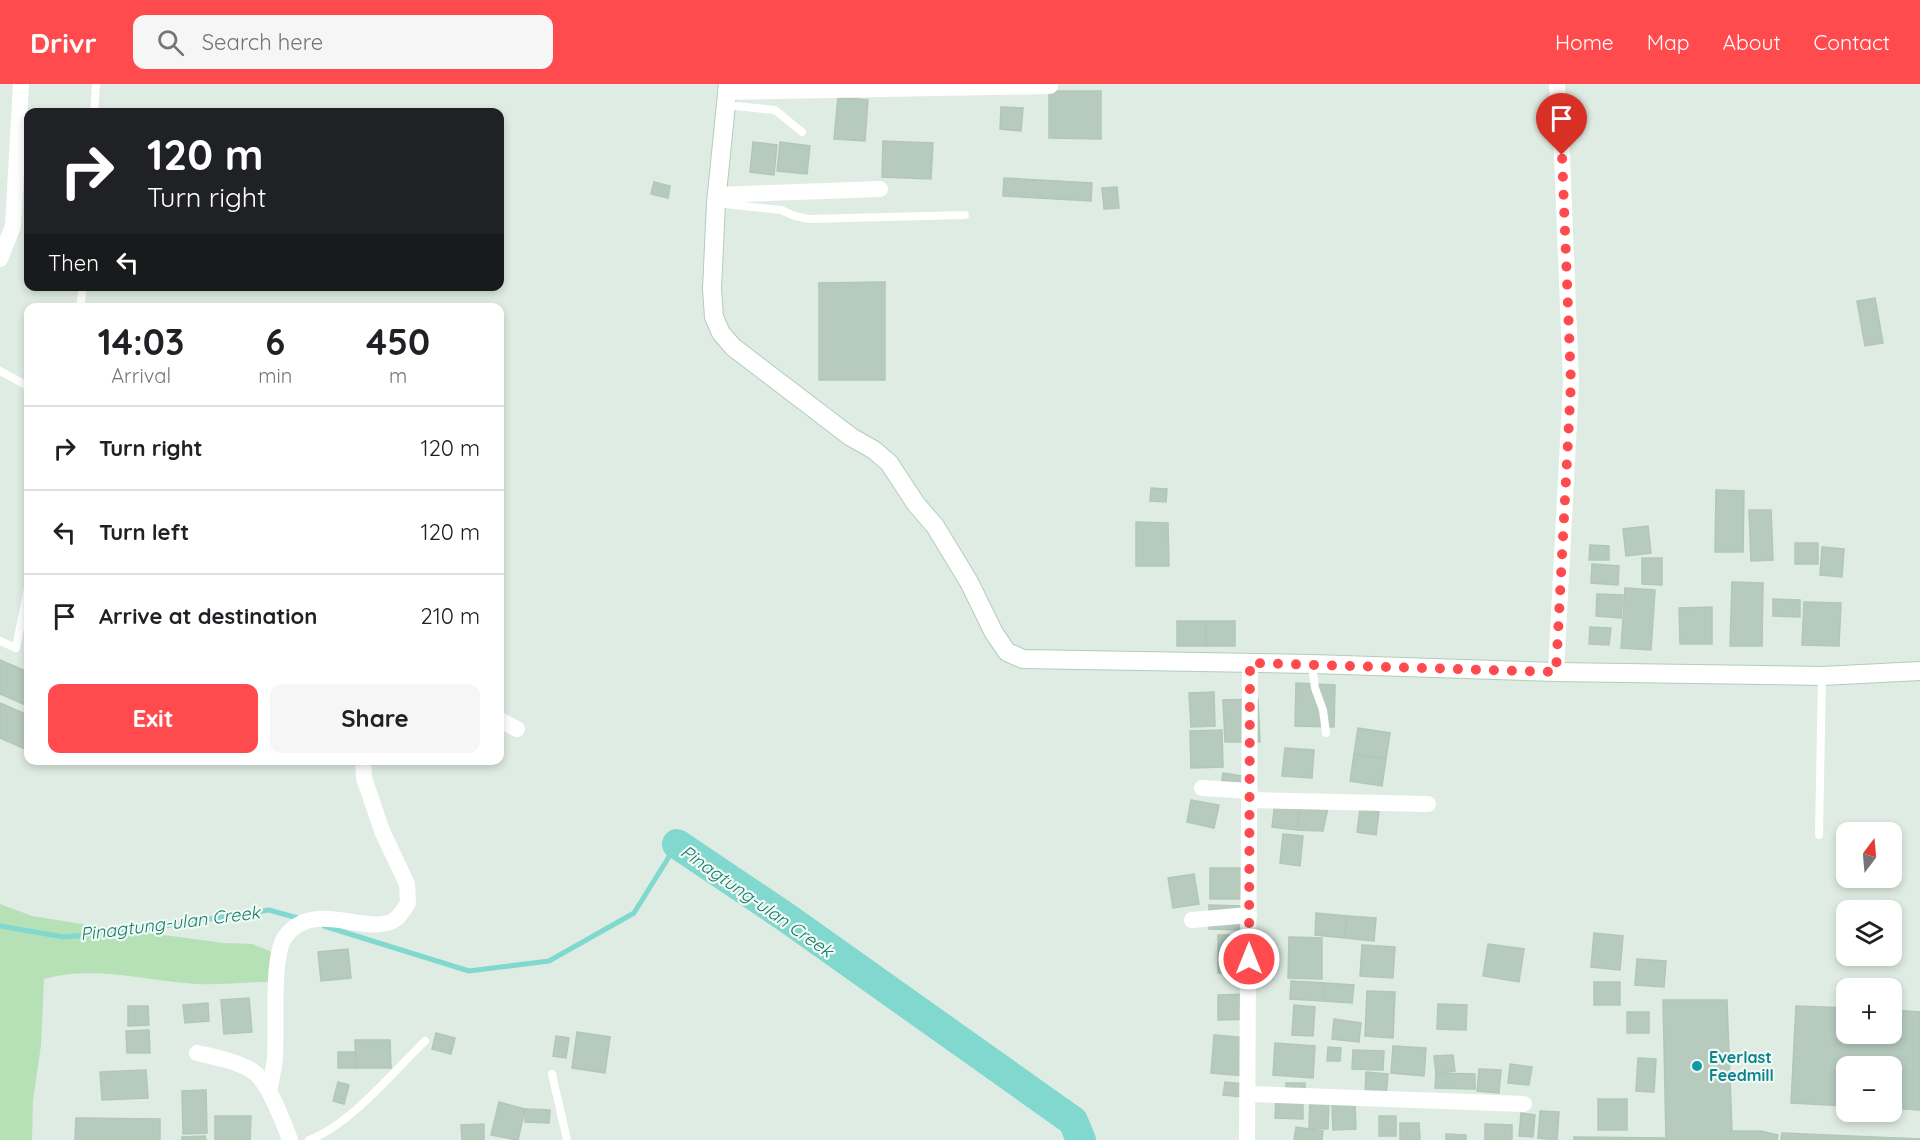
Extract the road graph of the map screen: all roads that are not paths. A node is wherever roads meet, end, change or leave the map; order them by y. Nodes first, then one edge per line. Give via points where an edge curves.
1 (21, 84) edge
2 (96, 84) edge
3 (1557, 84) edge
4 (1050, 86) dead end
5 (726, 94) edge
6 (94, 108) edge
7 (802, 132) dead end
8 (880, 189) dead end
9 (717, 199) junction
10 (965, 215) dead end
11 (0, 259) edge
12 (0, 371) edge
13 (24, 384) edge
14 (24, 608) edge
15 (0, 641) edge
16 (1250, 663) junction
17 (1312, 664) junction
18 (1920, 671) edge
19 (1556, 672) junction
20 (1822, 676) junction
21 (504, 722) edge
22 (517, 729) dead end
23 (1326, 733) dead end
24 (363, 765) edge
25 (1202, 788) dead end
26 (1250, 795) junction
27 (1428, 804) dead end
28 (1819, 835) dead end
29 (1249, 915) junction
30 (1192, 920) dead end
31 (425, 1041) dead end
32 (196, 1053) dead end
33 (552, 1074) dead end
34 (268, 1091) junction
35 (1249, 1094) junction
36 (1524, 1104) dead end
37 (290, 1140) edge
38 (309, 1140) edge
39 (567, 1140) edge
40 (1247, 1140) edge

1 - 11 street via 13,226
2 - 6 lane
3 - 19 street via 1571,383
4 - 5 street
5 - 7 lane via 775,110
5 - 9 street
8 - 9 street
9 - 10 lane via 809,219
9 - 16 street via 712,289 714,317 721,333 734,347 889,463 935,526 1007,652 1023,659
12 - 13 lane
14 - 15 lane via 16,648
16 - 17 street
16 - 26 street
17 - 19 street
17 - 23 lane
18 - 20 street
19 - 20 street
20 - 28 lane
21 - 22 street
24 - 34 street via 382,831 407,885 408,903 396,919 382,924 316,918 292,927 282,942 276,976 275,1057
25 - 26 street
26 - 27 street
26 - 29 street
29 - 30 street
29 - 35 street
31 - 38 lane via 347,1118
32 - 34 street via 253,1071
33 - 39 lane
34 - 37 street
35 - 36 street
35 - 40 street

